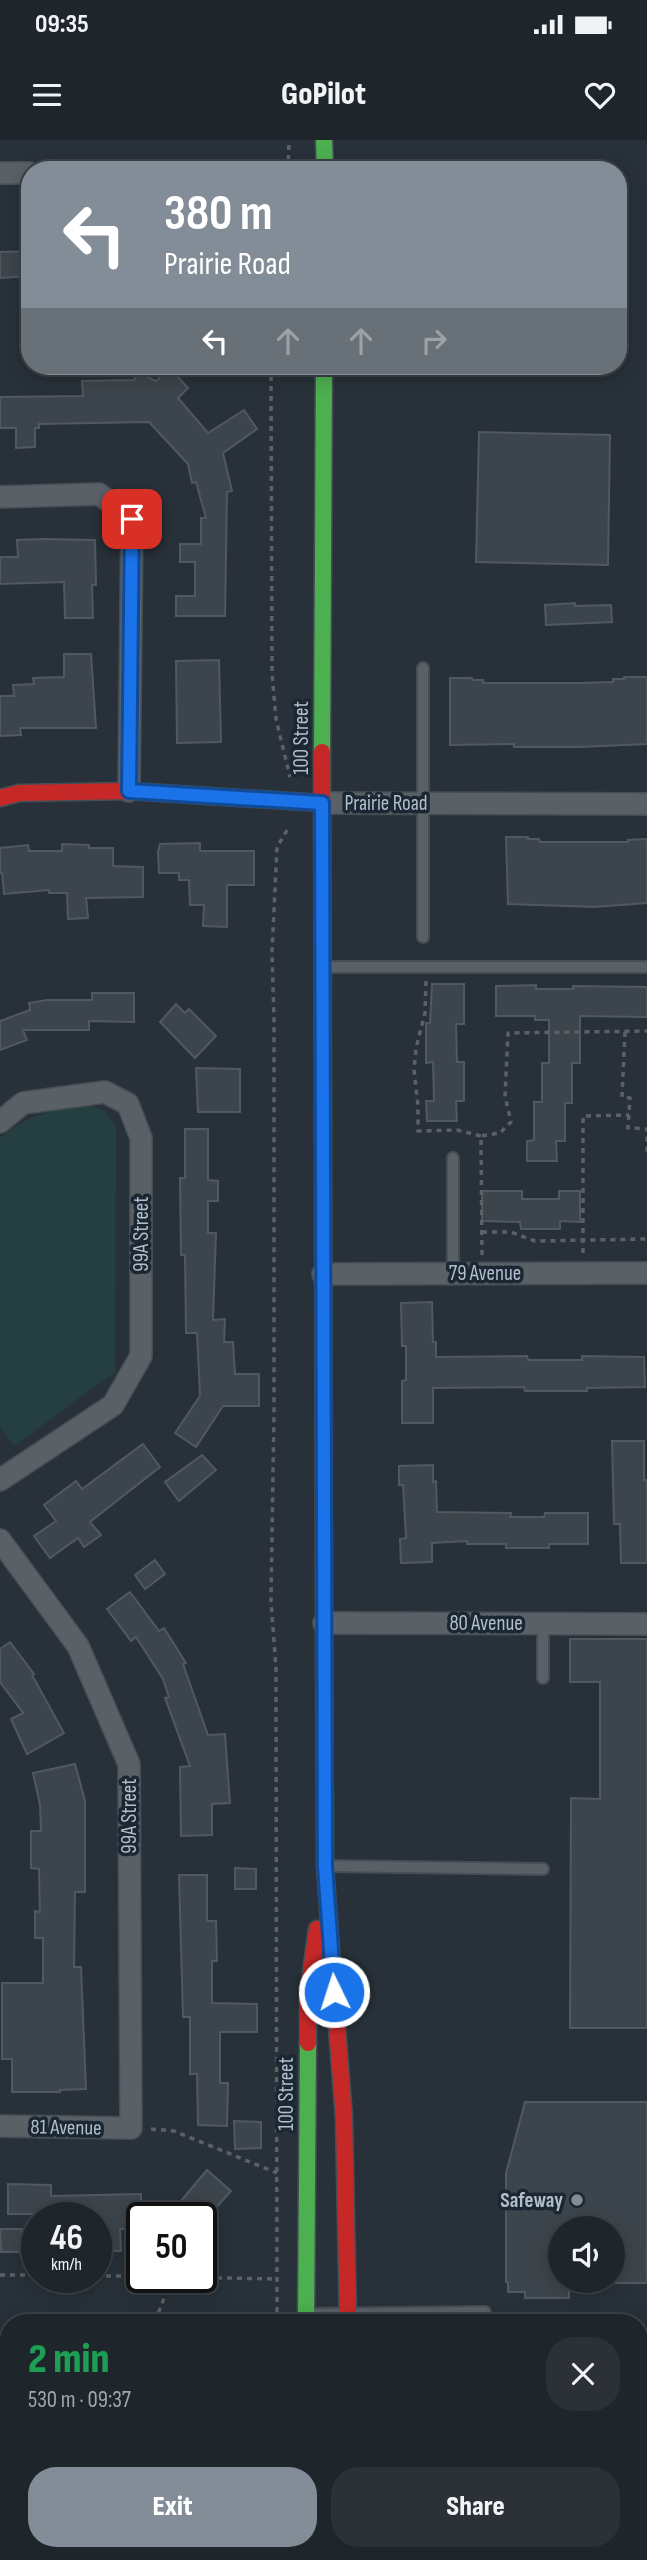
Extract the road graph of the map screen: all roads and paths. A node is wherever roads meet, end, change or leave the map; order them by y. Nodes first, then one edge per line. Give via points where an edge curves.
1 (289, 140) edge
2 (324, 140) edge
3 (288, 161) edge
4 (325, 161) edge
5 (0, 173) edge
6 (21, 173) edge
7 (271, 375) edge
8 (324, 375) edge
9 (0, 497) edge
10 (423, 668) dead end
11 (129, 791) junction
12 (0, 798) edge
13 (291, 800) junction
14 (322, 803) junction
15 (422, 803) junction
16 (647, 804) edge
17 (423, 937) dead end
18 (322, 967) junction
19 (427, 967) junction
20 (647, 967) edge
21 (647, 1031) edge
22 (625, 1032) junction
23 (629, 1115) junction
24 (0, 1122) edge
25 (481, 1136) junction
26 (647, 1156) edge
27 (453, 1158) dead end
28 (482, 1232) junction
29 (647, 1239) edge
30 (583, 1240) junction
31 (453, 1273) junction
32 (483, 1273) junction
33 (583, 1273) junction
34 (647, 1273) edge
35 (323, 1274) junction
36 (0, 1480) edge
37 (0, 1540) edge
38 (324, 1623) junction
39 (543, 1624) junction
40 (647, 1624) edge
41 (543, 1678) dead end
42 (325, 1866) junction
43 (543, 1868) dead end
44 (0, 2126) edge
45 (131, 2128) junction
46 (276, 2173) junction
47 (0, 2275) edge
48 (21, 2275) edge
49 (217, 2278) edge
50 (277, 2279) junction
51 (168, 2293) edge
52 (485, 2312) dead end
53 (159, 2314) edge
54 (277, 2314) edge
55 (306, 2314) edge
56 (348, 2314) edge
57 (439, 2314) edge

1 - 3 path
2 - 4 main road
5 - 6 street
7 - 13 path via 272,673
8 - 14 main road, 100 Street
9 - 11 street via 99,494 132,519
10 - 15 lane
11 - 12 main road, Prairie Road via 19,793
11 - 13 main road, Prairie Road
13 - 14 main road, Prairie Road
13 - 46 path via 290,824 277,846 272,952
14 - 15 street, Prairie Road
14 - 18 main road, 100 Street
15 - 16 street, Prairie Road
15 - 17 lane
18 - 19 lane
18 - 35 main road, 100 Street
19 - 20 lane
19 - 25 path via 425,1013 414,1070 418,1131 457,1130
21 - 22 path
22 - 23 path via 622,1097 630,1098
22 - 25 path via 508,1033 505,1096 511,1122 500,1133
23 - 26 path via 628,1128 647,1129
23 - 30 path via 583,1116
24 - 36 street, 99A Street via 23,1103 106,1092 128,1104 141,1138 141,1356 113,1405
25 - 28 path
27 - 31 lane
28 - 30 path via 511,1233 535,1241
28 - 32 path
29 - 30 path
30 - 33 path
31 - 32 street, 79 Avenue
31 - 35 street, 79 Avenue
32 - 33 street, 79 Avenue
33 - 34 street, 79 Avenue
35 - 38 main road, 100 Street
37 - 45 street, 99A Street via 78,1646 129,1764
38 - 39 street, 80 Avenue
38 - 42 main road, 100 Street
39 - 40 street, 80 Avenue
39 - 41 lane
42 - 43 lane
42 - 55 main road, 100 Street via 308,1994
42 - 56 main road, 100 Street via 344,2118
44 - 45 street, 81 Avenue
45 - 46 path via 174,2131
46 - 50 path
47 - 48 path
49 - 50 path
50 - 54 path
51 - 53 path
52 - 57 lane

